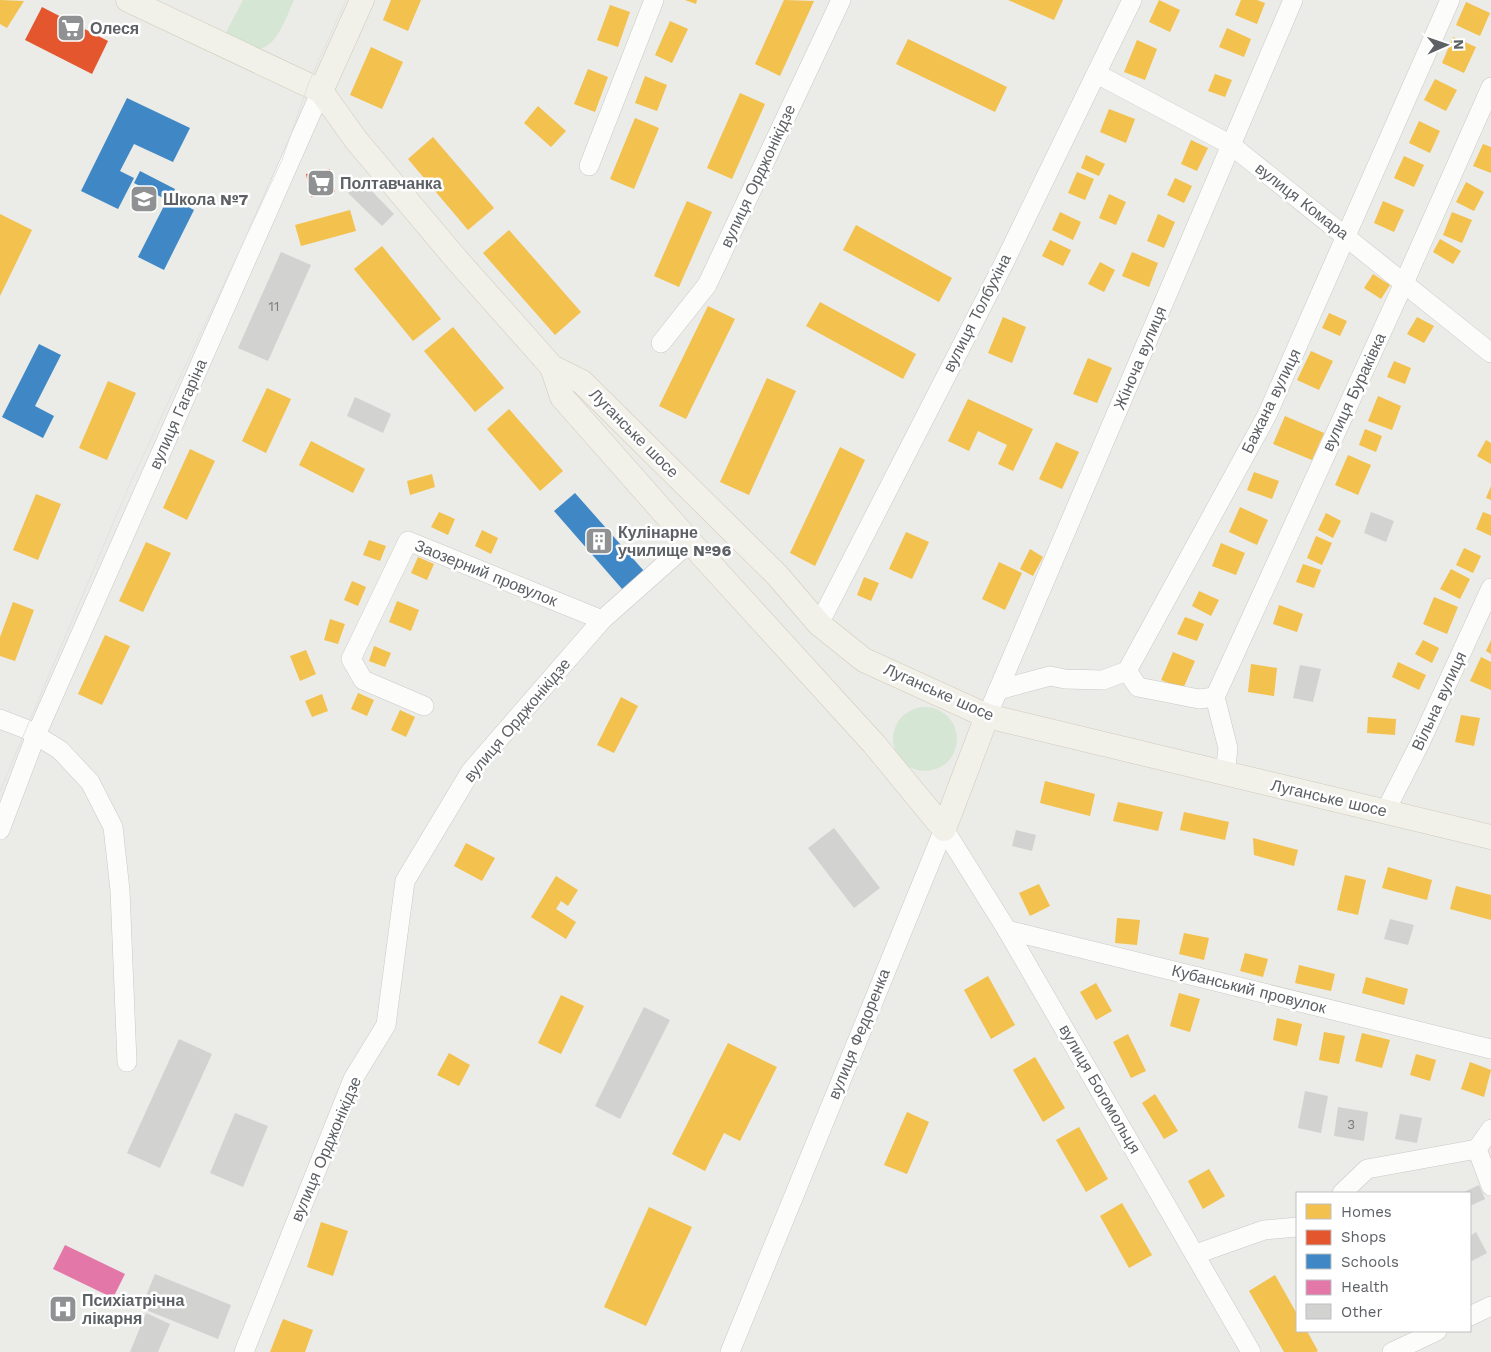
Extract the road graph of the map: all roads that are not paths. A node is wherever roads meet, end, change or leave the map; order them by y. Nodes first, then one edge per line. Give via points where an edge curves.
1 (128, 0) edge
2 (362, 0) edge
3 (654, 0) edge
4 (841, 0) edge
5 (1132, 0) edge
6 (1293, 0) edge
7 (1450, 0) edge
8 (1097, 74) junction
9 (1491, 87) edge
10 (320, 91) junction
11 (1231, 145) junction
12 (589, 166) dead end
13 (1347, 236) junction
14 (1404, 283) junction
15 (661, 343) dead end
16 (1491, 353) edge
17 (552, 367) junction
18 (690, 542) junction
19 (1491, 588) edge
20 (602, 620) junction
21 (819, 624) junction
22 (1127, 671) junction
23 (998, 690) junction
24 (1215, 696) junction
25 (424, 706) dead end
26 (987, 716) junction
27 (0, 718) edge
28 (36, 736) junction
29 (1225, 774) junction
30 (1385, 812) junction
31 (944, 829) junction
32 (0, 830) edge
33 (1491, 838) edge
34 (1007, 930) junction
35 (1491, 1048) edge
36 (127, 1062) dead end
37 (1491, 1129) edge
38 (1477, 1149) junction
39 (1491, 1186) edge
40 (1343, 1192) edge
41 (1296, 1228) edge
42 (1196, 1254) junction
43 (1491, 1306) edge
44 (1471, 1316) edge
45 (1436, 1332) edge
46 (244, 1352) edge
47 (730, 1352) edge
48 (1251, 1352) edge
49 (1392, 1352) edge

1 - 10 main road
2 - 10 main road, вулиця Гагаріна
3 - 12 street
4 - 15 street, вулиця Орджонікідзе via 707,286
5 - 8 street, вулиця Толбухіна
6 - 11 street, Жіноча вулиця
7 - 13 street, Бажана вулиця
8 - 11 street, вулиця Комара
8 - 21 street, вулиця Толбухіна
9 - 14 street, вулиця Бураківка
10 - 17 main road, Луганське шосе via 362,148
10 - 28 street, вулиця Гагаріна
11 - 13 street, вулиця Комара
11 - 23 street, Жіноча вулиця
13 - 14 street, вулиця Комара
13 - 22 street, Бажана вулиця via 1267,415
14 - 16 street, вулиця Комара
14 - 24 street, вулиця Бураківка
17 - 18 main road, Луганське шосе via 562,397
17 - 21 main road, Луганське шосе via 582,382 777,575
18 - 20 street, вулиця Орджонікідзе
18 - 31 main road, Луганське шосе via 874,744
19 - 30 street, Вільна вулиця
20 - 25 street, Заозерний провулок via 408,541 352,659 363,680
20 - 46 street, вулиця Орджонікідзе via 471,771 405,881 386,1025 353,1079
21 - 26 main road, Луганське шосе via 864,660
22 - 23 street via 1103,680 1050,676
22 - 24 street via 1138,687 1199,699
23 - 26 street, Жіноча вулиця
24 - 29 street via 1228,748
26 - 29 main road, Луганське шосе
26 - 31 main road, вулиця Федоренка
27 - 28 street
28 - 32 street, вулиця Гагаріна
28 - 36 street via 60,750 90,782 113,827 120,890
29 - 30 main road, Луганське шосе
30 - 33 main road, Луганське шосе
31 - 34 street, вулиця Богомольця
31 - 47 street, вулиця Федоренка
34 - 35 street, Кубанський провулок
34 - 42 street, вулиця Богомольця
37 - 38 street
38 - 39 street
38 - 40 street via 1367,1169
41 - 42 street via 1264,1230
42 - 48 street, вулиця Богомольця
43 - 44 street
45 - 49 street

